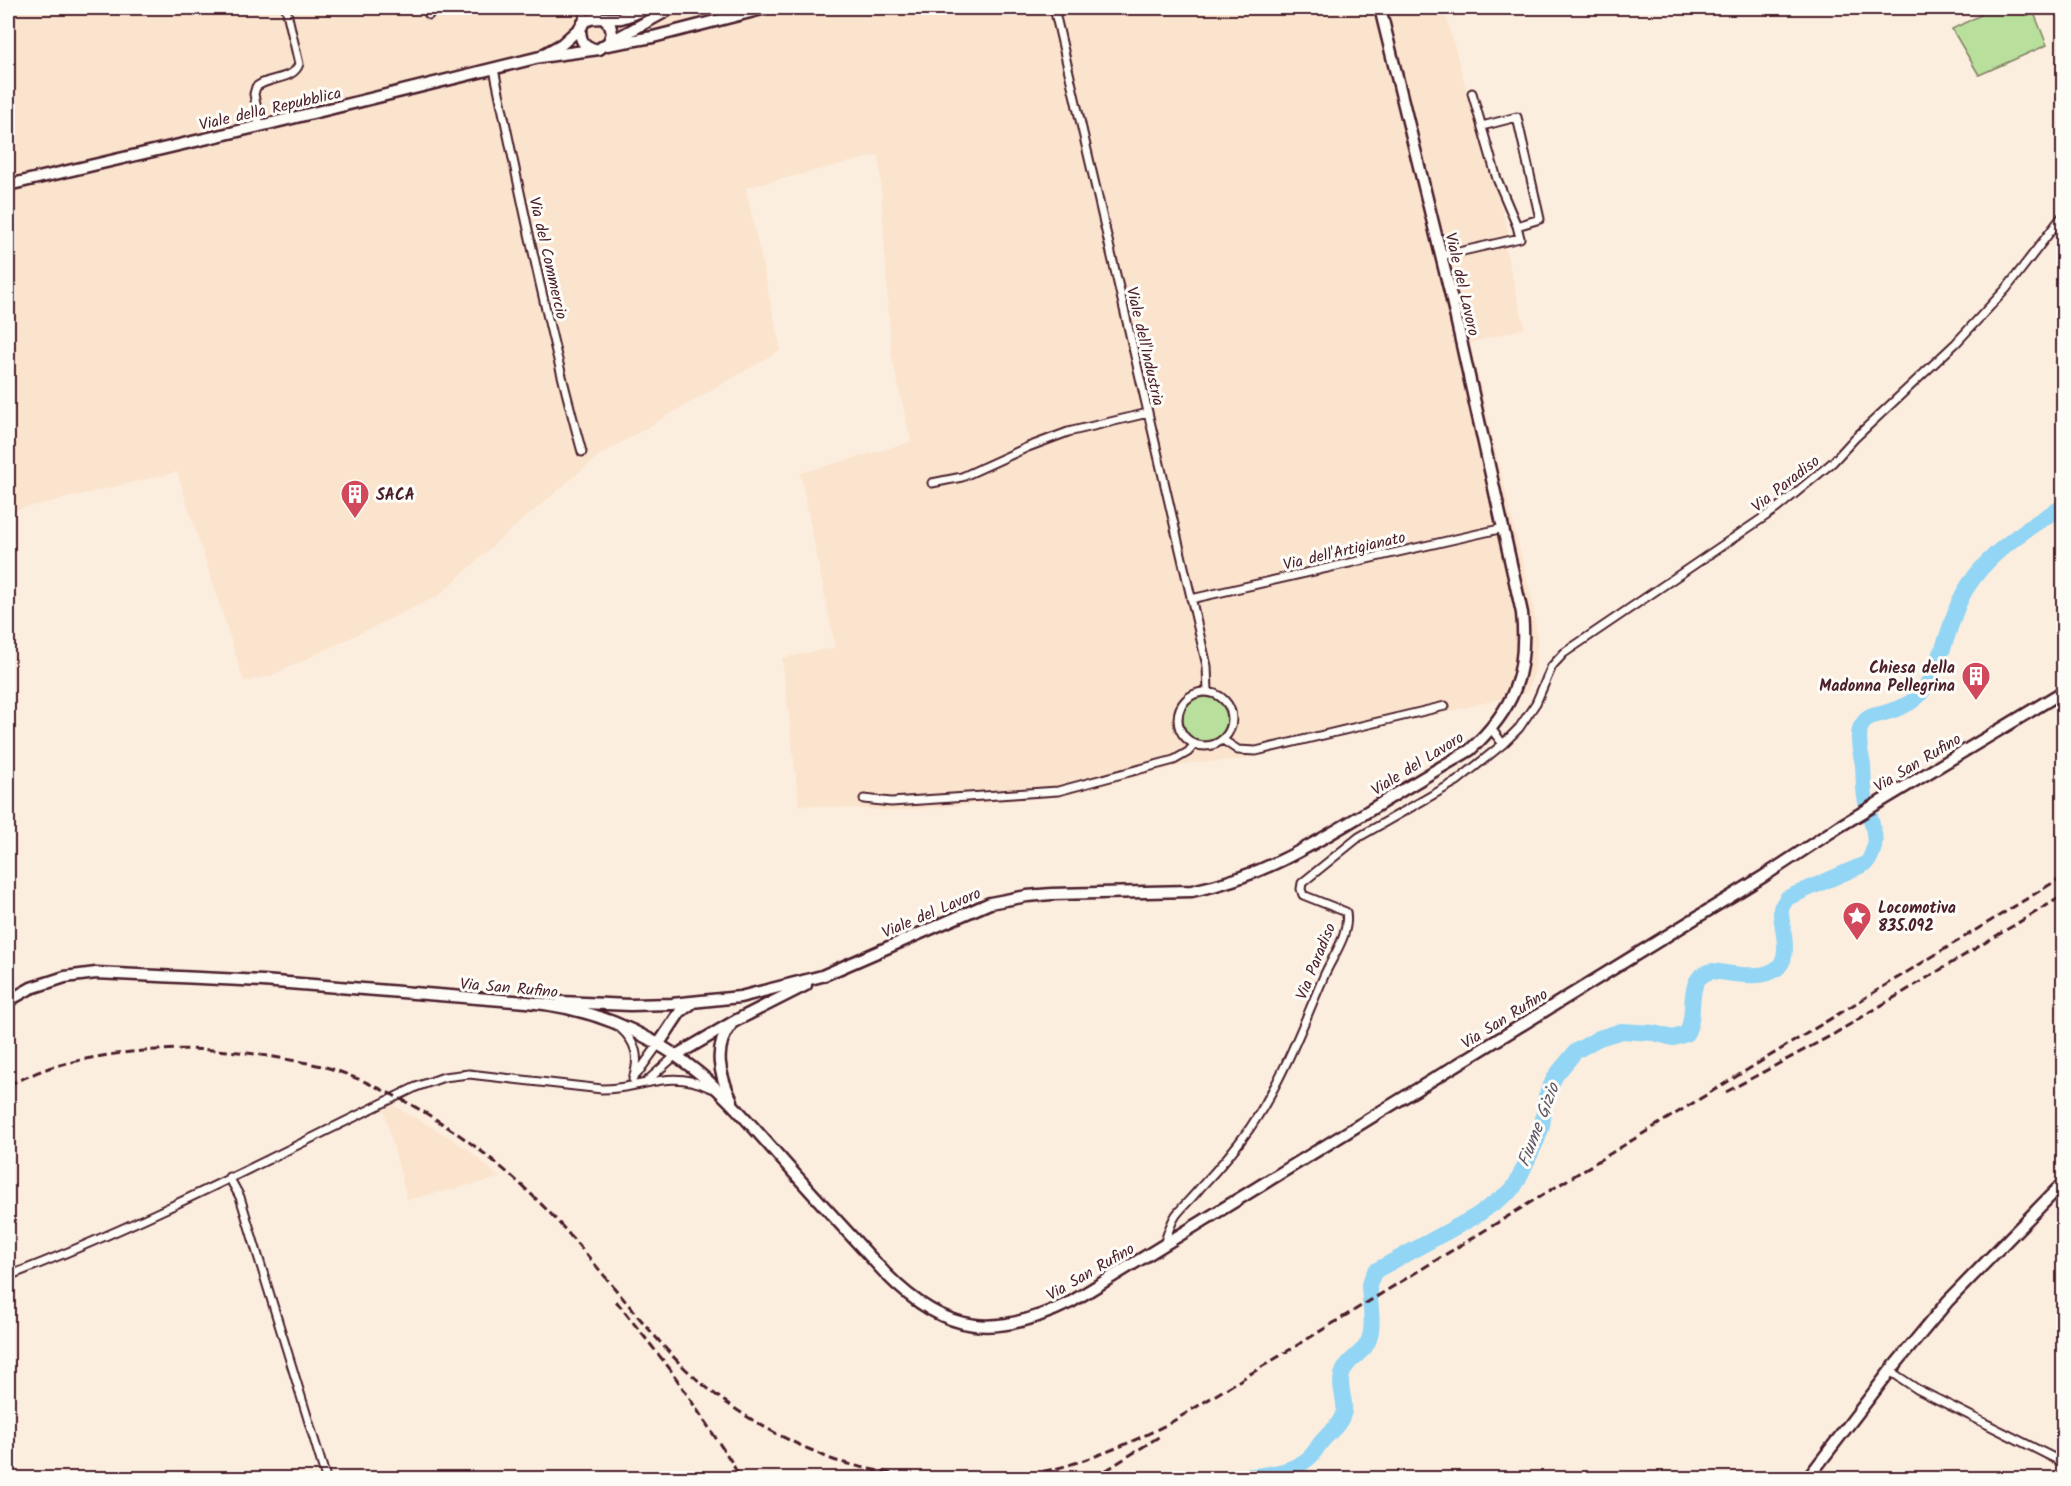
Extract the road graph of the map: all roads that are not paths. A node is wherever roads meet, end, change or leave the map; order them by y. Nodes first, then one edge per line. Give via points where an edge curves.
1 (286, 8) edge
2 (584, 8) edge
3 (648, 8) edge
4 (672, 8) edge
5 (723, 8) edge
6 (766, 8) edge
7 (1054, 8) edge
8 (1380, 8) edge
9 (599, 14) edge
10 (739, 15) junction
11 (583, 25) junction
12 (608, 44) junction
13 (595, 49) junction
14 (540, 57) junction
15 (494, 69) junction
16 (1472, 93) dead end
17 (260, 126) junction
18 (1482, 126) junction
19 (8, 185) edge
20 (2064, 214) edge
21 (1517, 226) junction
22 (1441, 256) junction
23 (1148, 413) junction
24 (582, 452) dead end
25 (932, 483) dead end
26 (1504, 528) junction
27 (1191, 599) junction
28 (1208, 691) junction
29 (2064, 691) edge
30 (1445, 706) dead end
31 (1492, 730) junction
32 (1223, 740) junction
33 (1195, 744) junction
34 (1503, 744) junction
35 (864, 799) dead end
36 (822, 976) junction
37 (8, 1001) edge
38 (697, 1002) junction
39 (551, 1004) junction
40 (735, 1021) junction
41 (613, 1022) junction
42 (658, 1045) junction
43 (675, 1056) junction
44 (633, 1079) junction
45 (640, 1084) junction
46 (622, 1088) junction
47 (718, 1091) junction
48 (736, 1109) junction
49 (229, 1177) junction
50 (2064, 1182) edge
51 (1164, 1245) junction
52 (8, 1276) edge
53 (1890, 1371) junction
54 (2064, 1463) edge
55 (326, 1479) edge
56 (1808, 1479) edge

1 - 17 street via 299,64 291,75 256,87
2 - 11 street
3 - 9 main road via 622,18
4 - 12 main road
5 - 10 main road
6 - 10 main road
7 - 23 street, Viale dell'Industria
8 - 22 main road, Viale del Lavoro
9 - 11 main road
9 - 12 main road via 612,29
10 - 12 main road
11 - 13 main road via 582,41
11 - 14 main road, Viale della Repubblica
12 - 13 main road
13 - 14 main road, Viale della Repubblica
14 - 15 main road, Viale della Repubblica
15 - 17 main road, Viale della Repubblica
15 - 24 street, Via del Commercio
16 - 18 street
17 - 19 main road, Viale della Repubblica
18 - 21 street via 1497,179
18 - 21 street via 1517,117 1540,219
20 - 34 street, Via Paradiso via 2006,288 1956,343 1833,462 1776,508 1564,653 1552,666 1536,703
21 - 22 street via 1520,238
22 - 26 main road, Viale del Lavoro
23 - 25 street via 1068,432 962,477
23 - 27 street, Viale dell'Industria
26 - 27 street, Via dell'Artigianato
26 - 31 main road, Viale del Lavoro via 1522,613 1523,659 1516,686
27 - 28 street, Viale dell'Industria via 1207,666
28 - 32 street via 1225,700 1232,711 1232,724
28 - 33 street via 1189,696 1178,712 1181,731
29 - 51 main road, Via San Rufino
30 - 32 street via 1256,751 1238,750
31 - 34 street
31 - 36 main road, Viale del Lavoro via 1470,750 1305,850 1244,878 1192,891 1044,894 990,903
32 - 33 street via 1212,745
33 - 35 street via 1174,760 1058,791 891,802
34 - 51 street, Via Paradiso via 1457,781 1359,837 1302,883 1303,895 1346,912 1339,947 1268,1099 1227,1158 1177,1214
36 - 38 main road, Viale del Lavoro via 757,994
36 - 40 main road, Viale del Lavoro
37 - 39 main road, Via San Rufino via 31,988 65,977 96,973 263,981
38 - 39 main road, Viale del Lavoro
38 - 42 main road via 680,1012
39 - 41 main road, Via San Rufino
40 - 43 main road, Viale del Lavoro
40 - 48 main road via 724,1035 719,1065
41 - 42 main road, Via San Rufino
41 - 44 street via 637,1051
42 - 43 main road, Via San Rufino
42 - 44 street
43 - 45 street via 654,1077
43 - 47 main road, Via San Rufino
44 - 46 street
45 - 46 street
45 - 47 street via 680,1078
46 - 49 street via 469,1074 444,1077
47 - 48 main road, Via San Rufino
48 - 51 main road, Via San Rufino via 903,1292 937,1314 959,1322 997,1326 1033,1319 1071,1302
49 - 52 street via 133,1224
49 - 55 street via 240,1197
50 - 53 main road via 1948,1301
53 - 54 street via 1917,1389
53 - 56 main road

